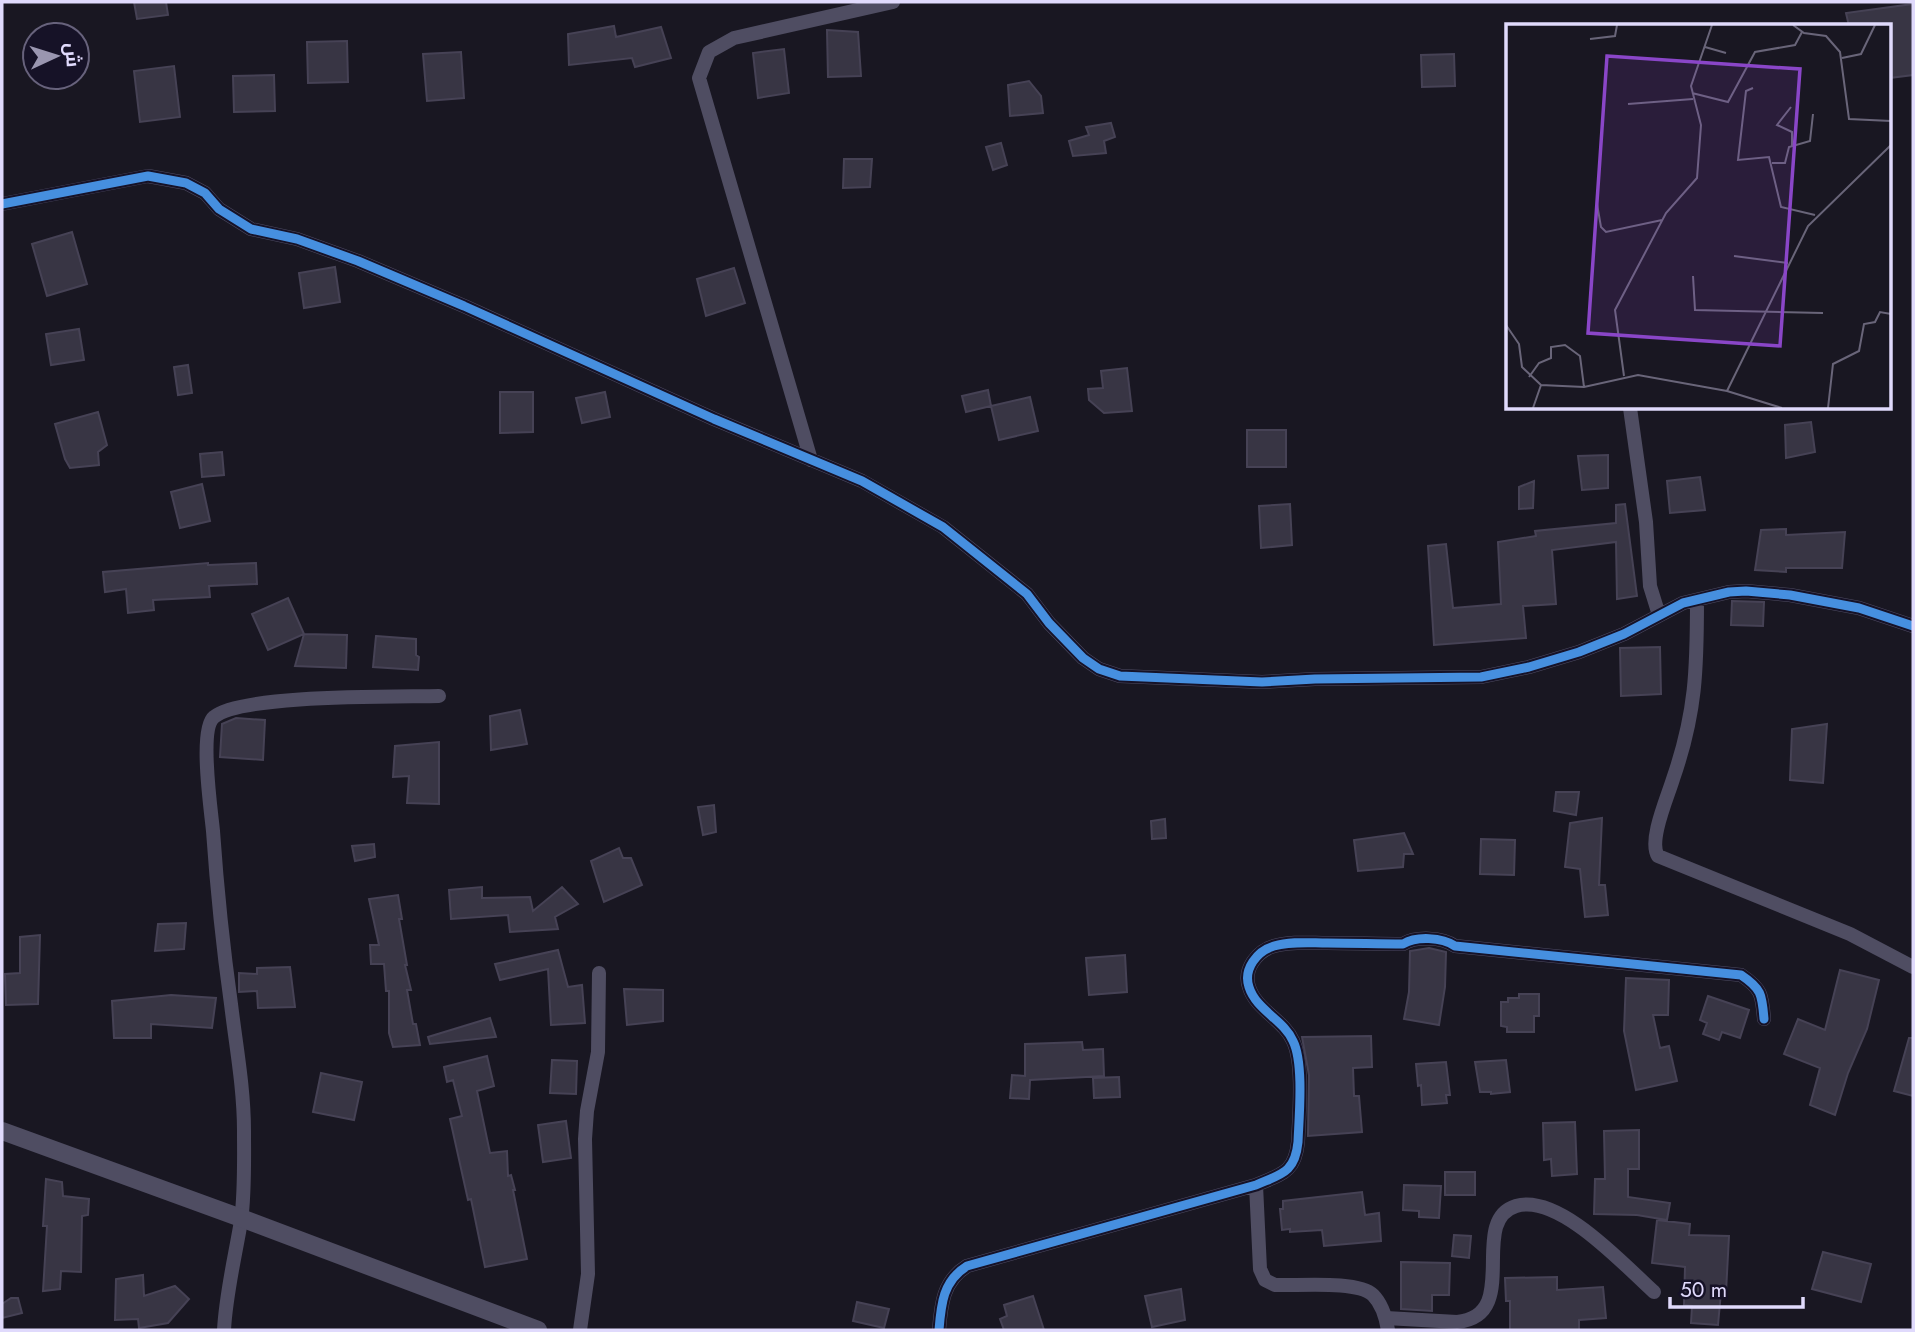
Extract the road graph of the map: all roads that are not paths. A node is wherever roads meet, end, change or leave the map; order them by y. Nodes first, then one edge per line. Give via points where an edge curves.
1 (893, 2) edge
2 (2, 204) edge
3 (1630, 410) edge
4 (811, 460) junction
5 (1697, 600) junction
6 (1659, 615) junction
7 (1913, 626) edge
8 (439, 696) dead end
9 (1913, 967) edge
10 (599, 973) dead end
11 (1764, 1019) dead end
12 (2, 1131) edge
13 (1256, 1185) junction
14 (241, 1218) junction
15 (1654, 1292) dead end
16 (1387, 1324) edge
17 (224, 1330) edge
18 (538, 1330) edge
19 (580, 1330) edge
20 (939, 1330) edge

1 - 4 street via 734,38 709,52 699,78
2 - 4 street via 148,176 186,183 251,229 297,239 358,261
3 - 6 street via 1650,586
4 - 6 street via 862,481 943,527 1027,594 1083,658 1120,676 1262,682 1481,677 1579,652
5 - 6 street
5 - 7 street via 1746,590 1859,608
5 - 9 street via 1697,668 1690,724 1656,835 1655,853 1850,934
8 - 14 street via 271,702 229,709 208,724 214,840 243,1099
10 - 19 street via 598,1052 585,1139 587,1274
11 - 13 street via 1762,995 1741,975 1455,946 1447,940 1275,945 1262,950 1249,968 1249,988 1293,1040 1299,1079 1298,1142 1289,1169
12 - 14 street
13 - 16 street via 1260,1269 1265,1280 1275,1285 1366,1290 1379,1303
13 - 20 street via 967,1266 950,1280
14 - 17 street
14 - 18 street
15 - 16 street via 1551,1208 1522,1205 1506,1210 1496,1223 1490,1297 1480,1313 1466,1321

